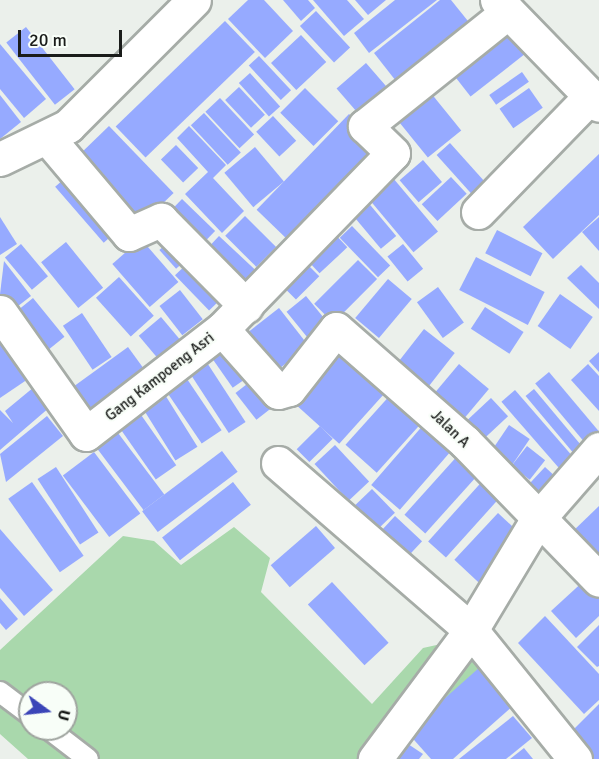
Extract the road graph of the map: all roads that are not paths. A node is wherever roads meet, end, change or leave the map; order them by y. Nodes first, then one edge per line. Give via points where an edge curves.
1 (194, 0) edge
2 (503, 6) edge
3 (596, 100) edge
4 (47, 137) junction
5 (0, 159) edge
6 (478, 212) dead end
7 (246, 306) junction
8 (0, 312) edge
9 (222, 329) junction
10 (358, 344) joint
11 (599, 449) edge
12 (278, 463) dead end
13 (537, 520) junction
14 (599, 580) edge
15 (471, 630) junction
16 (0, 692) edge
17 (18, 706) edge
18 (64, 741) edge
19 (88, 759) edge
20 (375, 759) edge
21 (575, 759) edge

1 - 4 street via 102,97
2 - 3 street
2 - 7 street via 365,126 393,153
3 - 6 street
4 - 5 street
4 - 7 street via 129,234 161,220
7 - 9 street
8 - 9 street, Gang Kampoeng Asri via 86,434
9 - 10 street, Gang Kampoeng Asri via 278,392 289,389 336,329
10 - 13 street, Jalan A via 465,442
11 - 13 street
12 - 15 street
13 - 14 street, Jalan A
13 - 15 street
15 - 20 street
15 - 21 street
16 - 17 lane
18 - 19 lane

